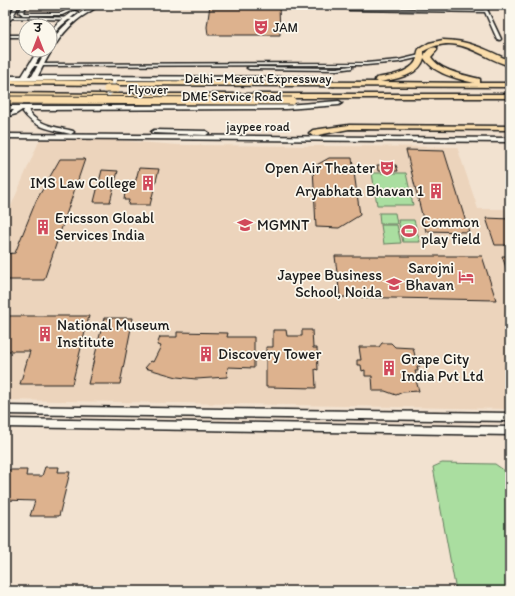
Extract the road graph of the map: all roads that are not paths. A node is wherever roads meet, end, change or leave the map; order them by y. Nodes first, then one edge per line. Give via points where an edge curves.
1 (11, 5) edge
2 (17, 5) edge
3 (25, 5) edge
4 (81, 5) edge
5 (88, 5) edge
6 (97, 5) edge
7 (401, 5) edge
8 (408, 5) edge
9 (444, 5) edge
10 (483, 5) edge
11 (366, 7) edge
12 (381, 7) edge
13 (349, 9) dead end
14 (402, 10) junction
15 (410, 10) junction
16 (446, 10) junction
17 (486, 11) junction
18 (7, 18) edge
19 (66, 20) junction
20 (74, 20) junction
21 (5, 24) edge
22 (5, 28) edge
23 (58, 28) edge
24 (5, 36) edge
25 (18, 36) edge
26 (58, 36) edge
27 (499, 39) dead end
28 (420, 56) junction
29 (36, 58) edge
30 (45, 58) edge
31 (403, 60) junction
32 (417, 64) junction
33 (508, 66) edge
34 (31, 67) junction
35 (40, 67) junction
36 (5, 78) edge
37 (24, 78) junction
38 (34, 78) junction
39 (115, 78) junction
40 (5, 82) edge
41 (336, 84) junction
42 (363, 84) junction
43 (491, 85) junction
44 (510, 85) edge
45 (5, 88) edge
46 (510, 91) edge
47 (106, 92) junction
48 (115, 92) junction
49 (5, 95) edge
50 (510, 96) edge
51 (5, 100) edge
52 (339, 103) junction
53 (510, 103) edge
54 (5, 108) edge
55 (24, 108) junction
56 (105, 108) junction
57 (5, 115) edge
58 (510, 128) edge
59 (5, 131) edge
60 (71, 132) junction
61 (313, 133) junction
62 (510, 134) edge
63 (5, 136) edge
64 (288, 136) junction
65 (458, 137) junction
66 (510, 140) edge
67 (5, 410) edge
68 (510, 417) edge
69 (5, 424) edge
70 (510, 430) edge

1 - 18 street
2 - 18 street
3 - 4 street via 21,12 23,14 62,14
5 - 19 street
6 - 20 street
7 - 14 street
8 - 15 street
9 - 16 street
10 - 17 street
11 - 12 street
11 - 13 street
12 - 14 street
14 - 15 street
15 - 16 street
16 - 17 street
17 - 27 street
18 - 19 street
19 - 20 street
19 - 23 street
20 - 26 street
21 - 22 street
24 - 25 street
28 - 31 street
28 - 32 highway
28 - 33 highway via 421,50 430,44 451,42 473,46
29 - 34 street
30 - 35 street
31 - 32 street
31 - 35 street via 337,69
32 - 42 highway via 396,76
33 - 43 highway via 459,47 436,48 428,54 429,61 441,68
34 - 35 street
34 - 37 street
35 - 38 street
36 - 37 street, DME Service Road
37 - 38 street, DME Service Road
38 - 39 street, DME Service Road
39 - 41 street, DME Service Road via 311,79
39 - 56 street
40 - 41 highway
41 - 42 highway
42 - 43 highway
43 - 44 highway
45 - 47 highway, Delhi - Meerut Expressway
46 - 48 highway, Delhi - Meerut Expressway
47 - 48 highway, Delhi - Meerut Expressway
47 - 49 highway, Delhi - Meerut Expressway
48 - 50 highway, Delhi - Meerut Expressway
51 - 52 highway, Flyover, bridge
52 - 53 highway, Flyover
52 - 56 street, DME Service Road via 286,107
54 - 55 street, DME Service Road
55 - 56 street, DME Service Road
55 - 57 street
55 - 60 street via 28,115 52,129
58 - 61 highway via 349,127
59 - 60 street
60 - 64 street
61 - 64 street
61 - 65 street
62 - 65 street
63 - 64 street, jaypee road
64 - 65 street, jaypee road
65 - 66 street, jaypee road
67 - 68 street
69 - 70 street

